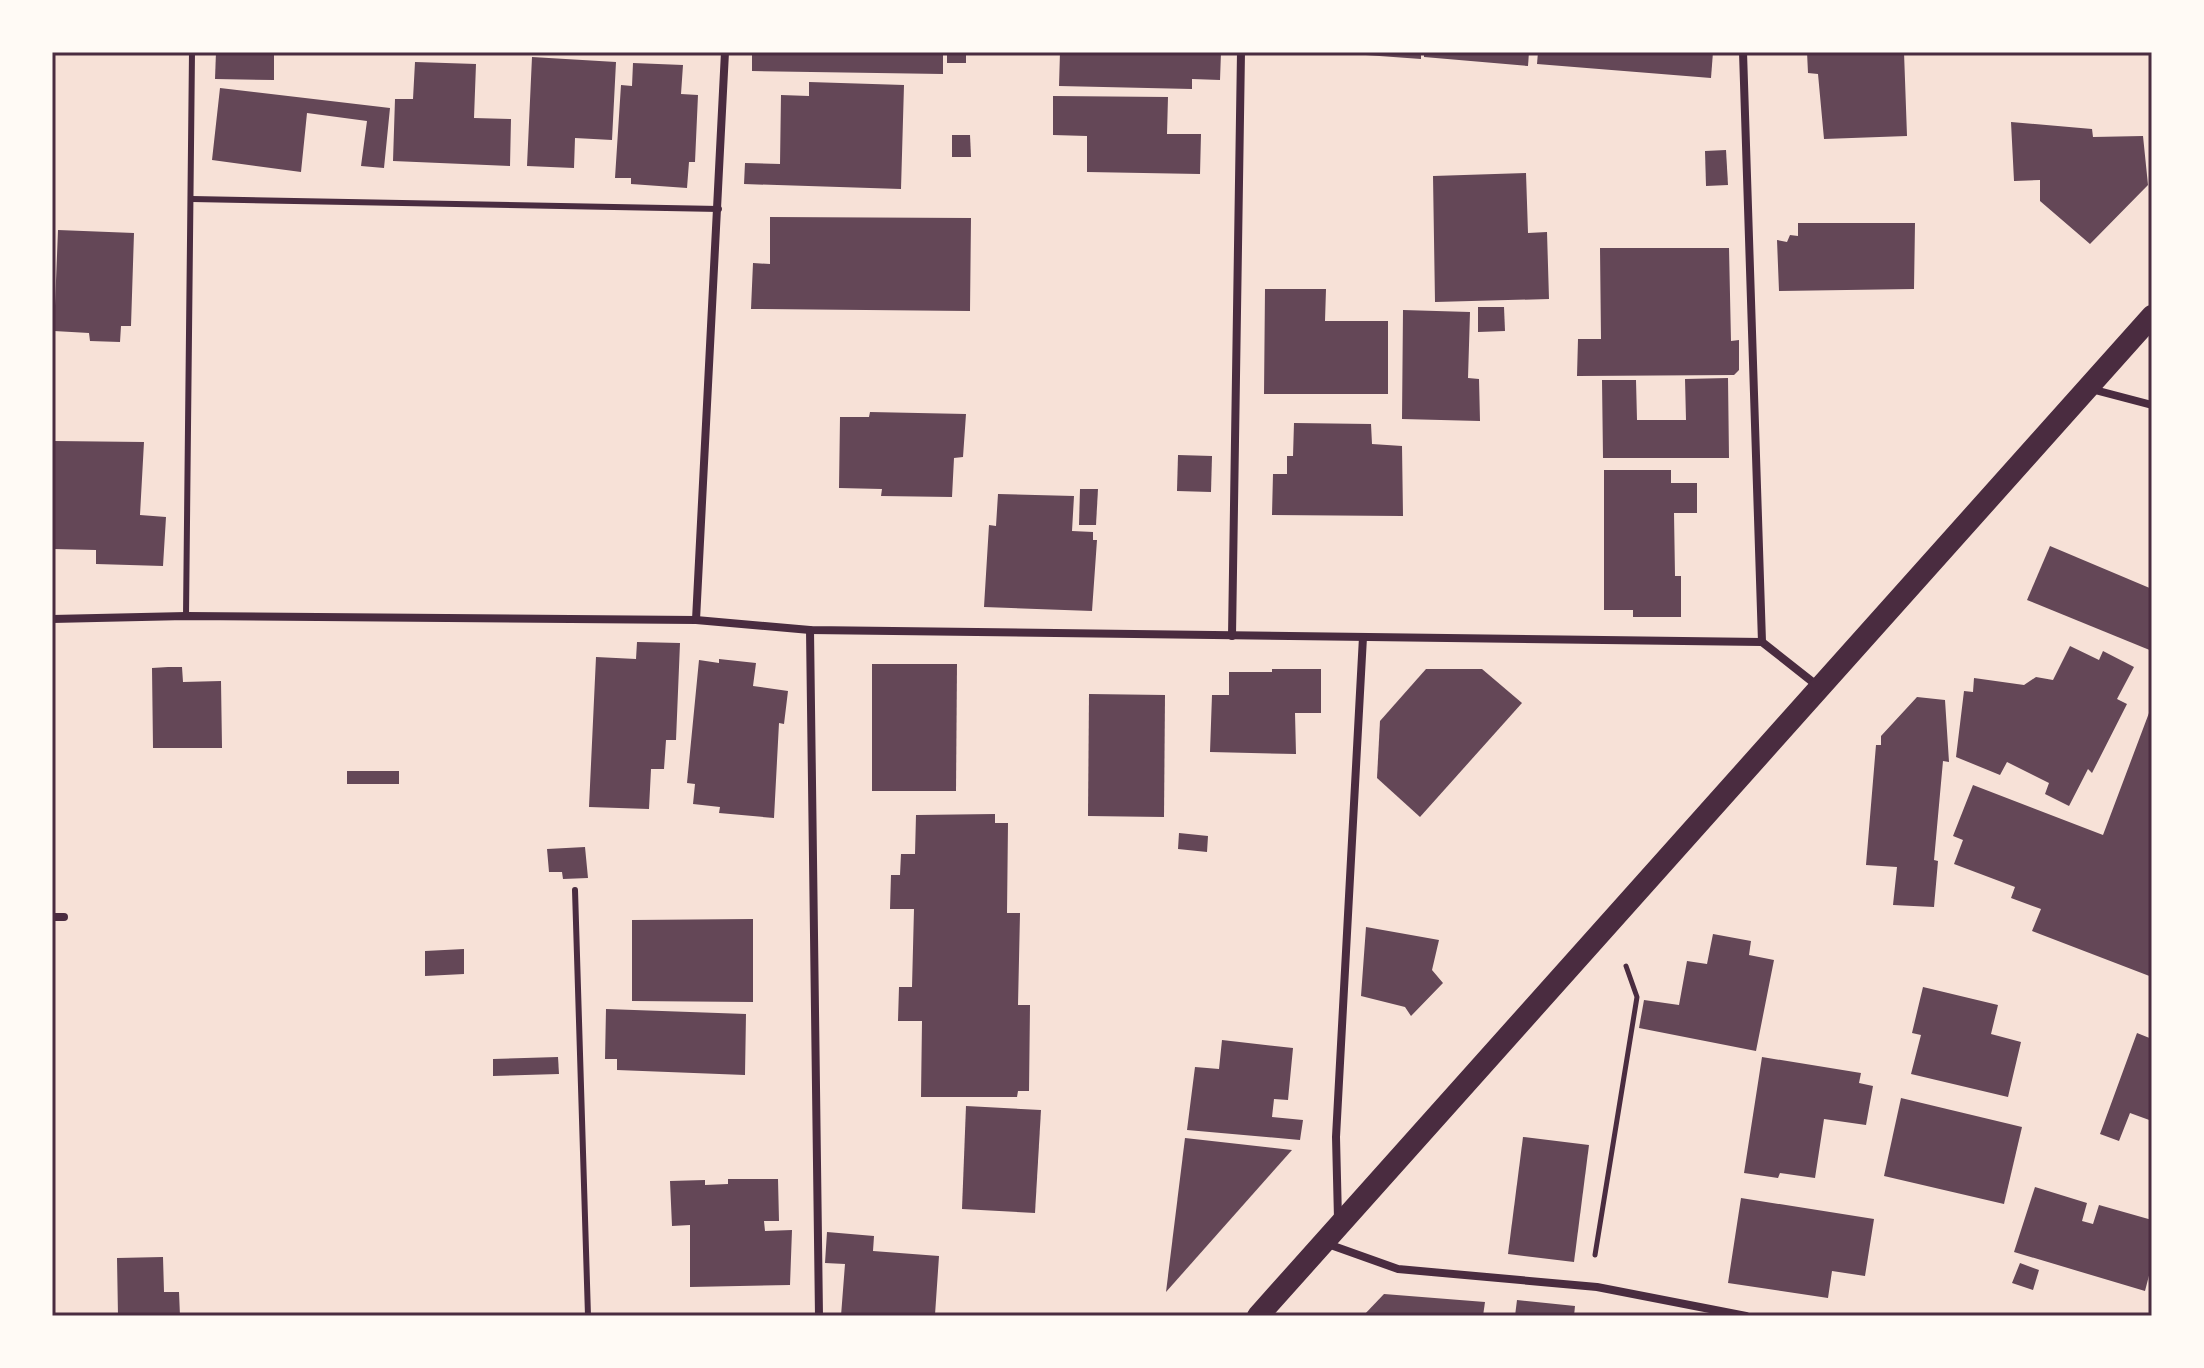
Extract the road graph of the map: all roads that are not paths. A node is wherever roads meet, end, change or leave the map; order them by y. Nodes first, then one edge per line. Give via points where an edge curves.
1 (192, 52) edge
2 (725, 52) edge
3 (1241, 52) edge
4 (1743, 52) edge
5 (192, 199) junction
6 (719, 209) junction
7 (2152, 316) edge
8 (2089, 388) junction
9 (2152, 405) edge
10 (186, 616) junction
11 (52, 619) edge
12 (696, 620) junction
13 (810, 630) junction
14 (1232, 636) junction
15 (1363, 637) junction
16 (1762, 642) junction
17 (1820, 688) junction
18 (575, 890) dead end
19 (52, 917) edge
20 (64, 917) dead end
21 (1331, 1235) junction
22 (1266, 1313) edge
23 (588, 1316) edge
24 (819, 1316) edge
25 (1746, 1316) edge

1 - 5 lane
2 - 6 street
3 - 14 street
4 - 16 street
5 - 6 lane
5 - 10 lane
6 - 12 street
7 - 8 highway
8 - 9 street
8 - 17 highway
10 - 11 street
10 - 12 street
12 - 13 street
13 - 14 street
13 - 24 street
14 - 15 street
15 - 16 street
15 - 21 street
16 - 17 street
17 - 21 highway
18 - 23 lane
19 - 20 street
21 - 22 highway
21 - 25 street via 1398,1269 1597,1287

